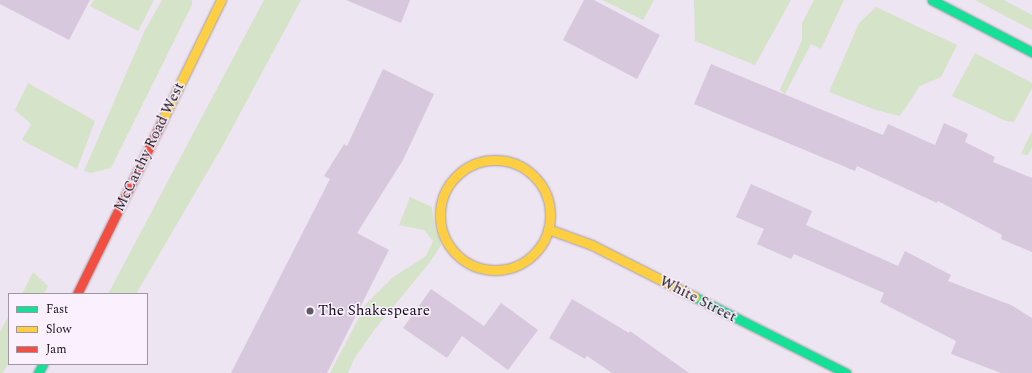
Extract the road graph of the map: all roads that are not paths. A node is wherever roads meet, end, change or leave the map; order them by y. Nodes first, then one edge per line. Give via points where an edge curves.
1 (221, 0) edge
2 (932, 0) edge
3 (1032, 52) edge
4 (548, 229) junction
5 (77, 293) edge
6 (846, 373) edge

1 - 5 street, McCarthy Road West
2 - 3 street
4 - 4 street via 550,207 543,189 532,174 516,164 497,160 474,164 460,172 443,195 441,228 449,246 467,263 480,269 500,271 518,266 542,245
4 - 6 street, White Street via 592,245

